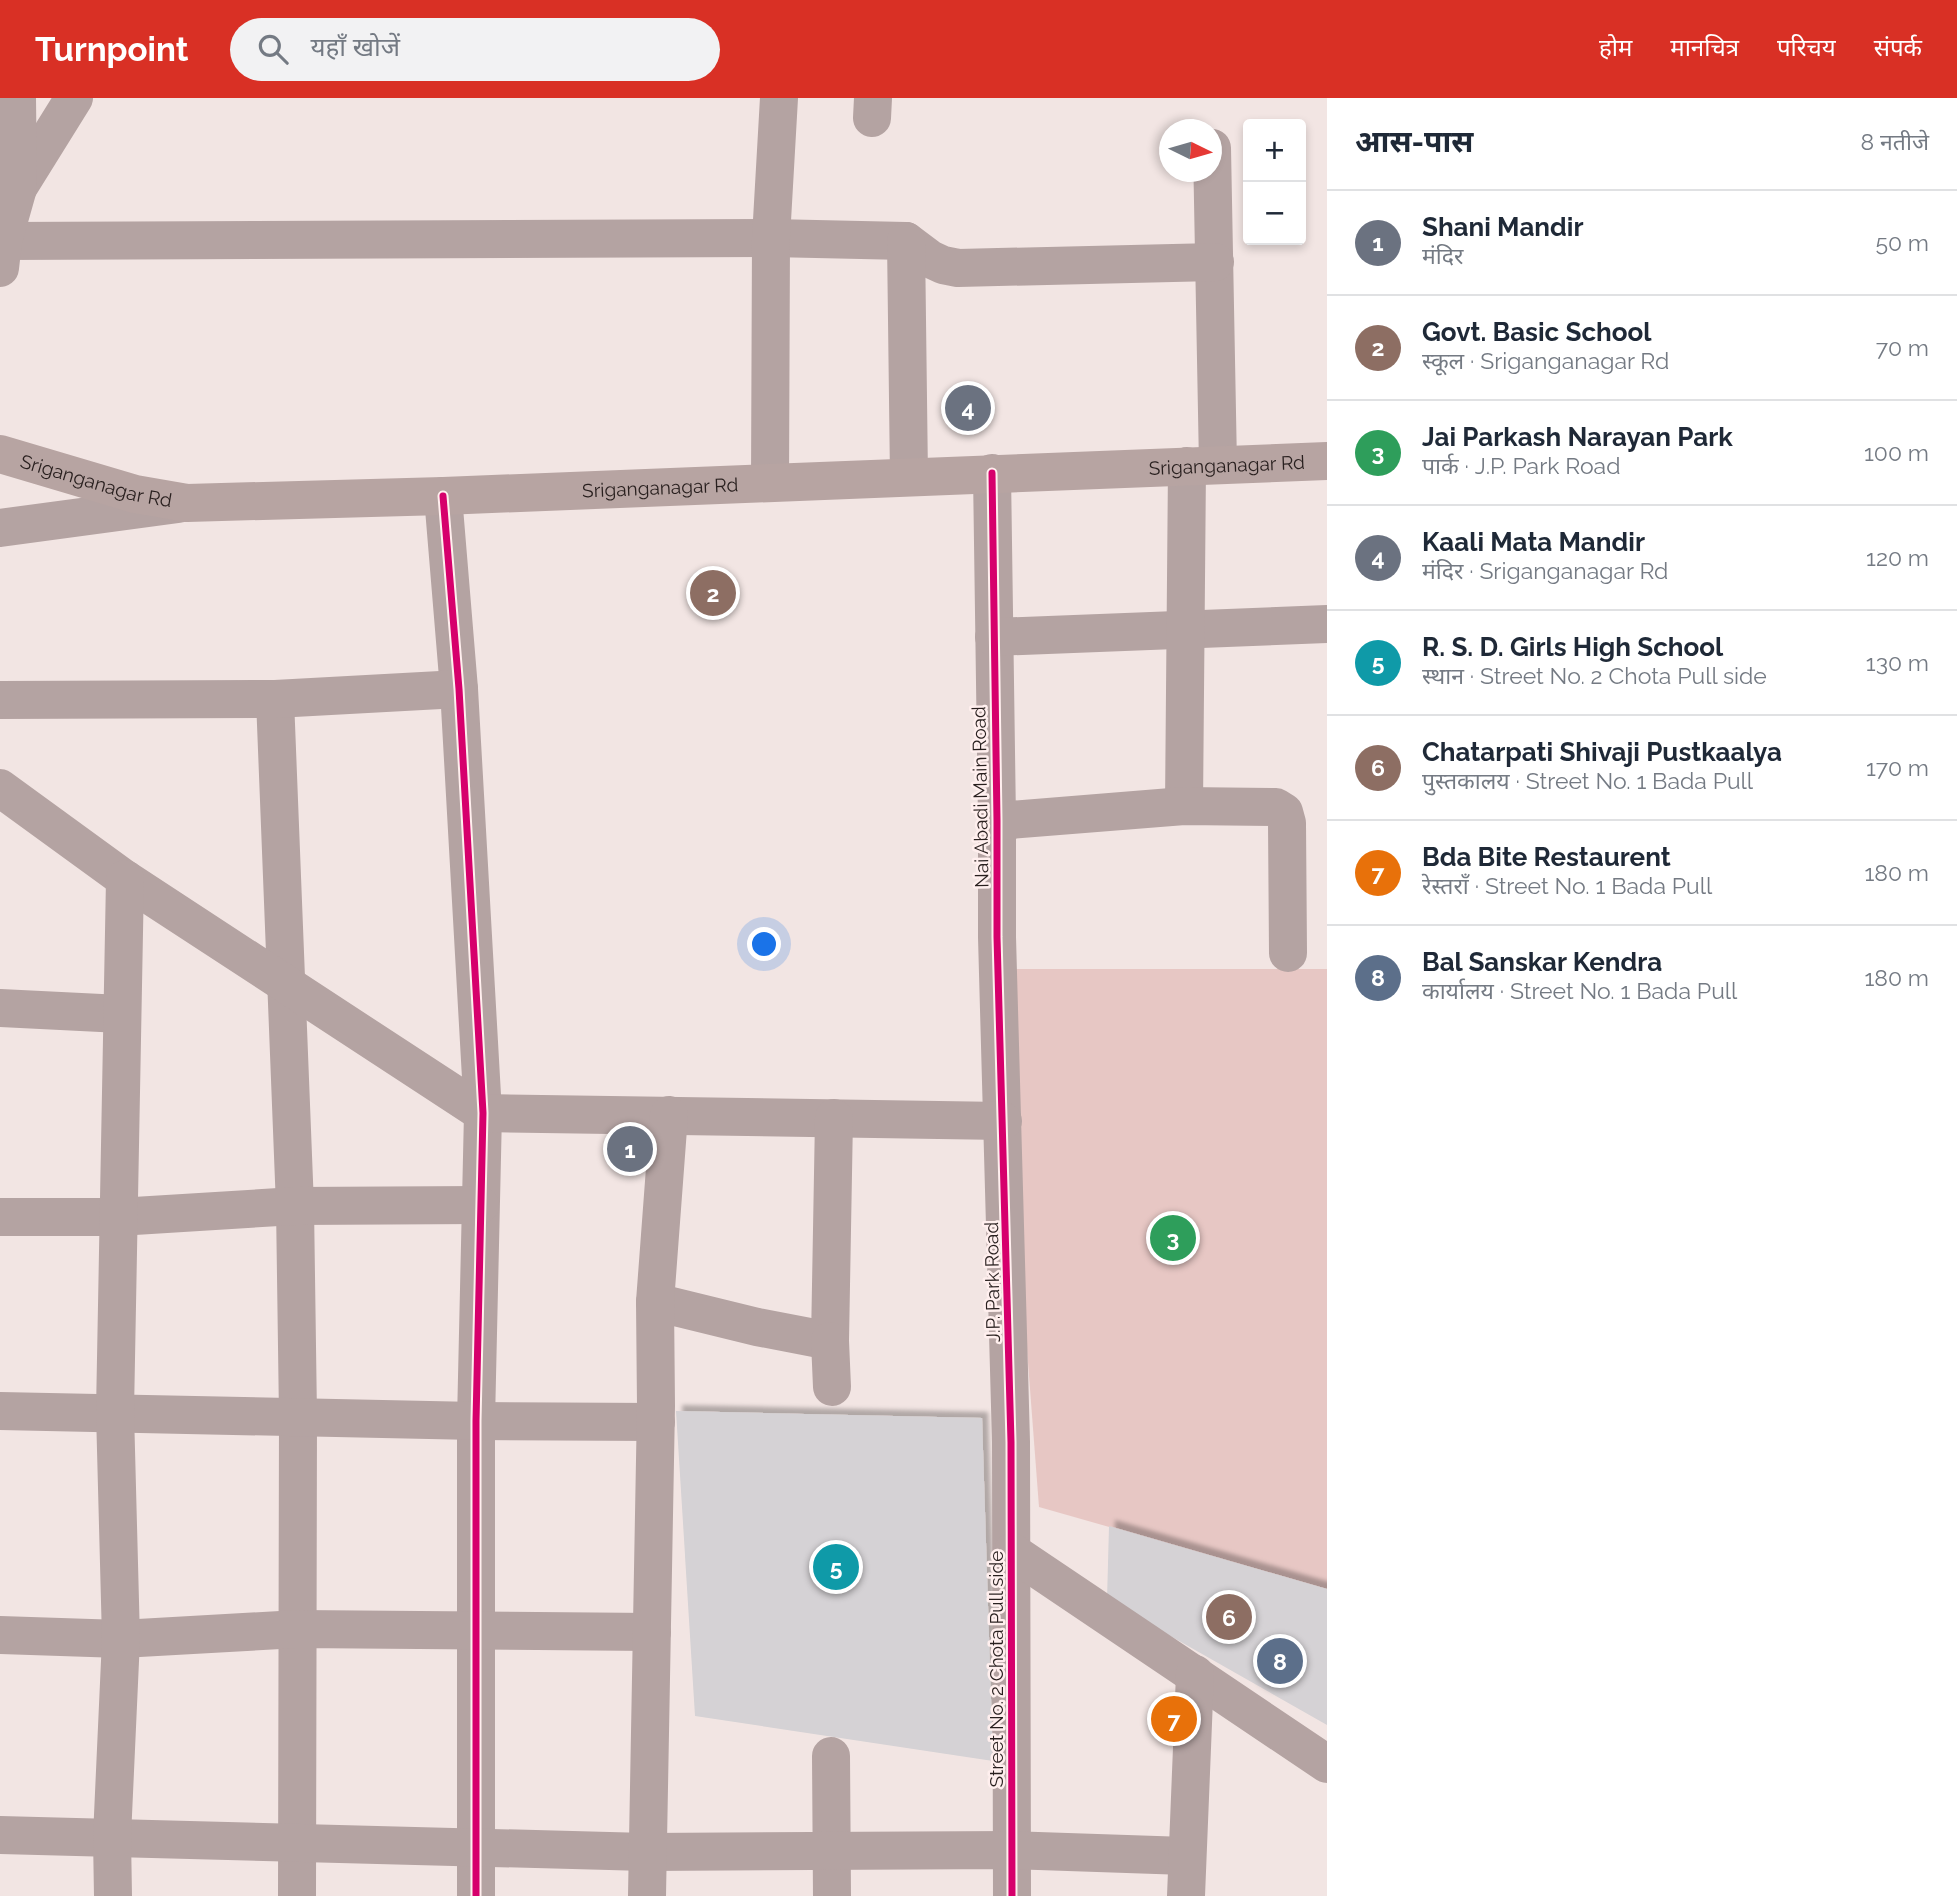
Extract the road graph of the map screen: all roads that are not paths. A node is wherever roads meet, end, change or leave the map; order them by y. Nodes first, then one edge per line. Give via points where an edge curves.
1 (17, 98) edge
2 (74, 98) edge
3 (779, 98) edge
4 (1213, 182) edge
5 (18, 188) junction
6 (771, 237) junction
7 (906, 241) junction
8 (1, 254) edge
9 (1215, 262) junction
10 (0, 454) edge
11 (1327, 461) edge
12 (1203, 466) junction
13 (992, 473) junction
14 (909, 477) junction
15 (770, 483) junction
16 (443, 495) junction
17 (187, 503) junction
18 (0, 528) edge
19 (1327, 624) edge
20 (1185, 631) junction
21 (994, 637) junction
22 (459, 689) junction
23 (0, 699) edge
24 (275, 699) junction
25 (0, 788) edge
26 (1184, 806) junction
27 (997, 821) junction
28 (125, 879) junction
29 (1288, 953) dead end
30 (288, 984) junction
31 (0, 1008) edge
32 (121, 1014) junction
33 (483, 1113) junction
34 (669, 1115) junction
35 (834, 1118) junction
36 (1003, 1121) junction
37 (480, 1205) junction
38 (295, 1206) junction
39 (0, 1217) edge
40 (118, 1217) junction
41 (655, 1302) junction
42 (831, 1341) junction
43 (832, 1387) dead end
44 (0, 1411) edge
45 (115, 1412) junction
46 (298, 1416) junction
47 (476, 1421) junction
48 (656, 1422) junction
49 (1012, 1442) joint
50 (1012, 1552) junction
51 (298, 1629) junction
52 (474, 1630) junction
53 (652, 1632) junction
54 (0, 1635) edge
55 (121, 1639) junction
56 (1195, 1674) junction
57 (831, 1756) dead end
58 (1327, 1764) edge
59 (0, 1835) edge
60 (112, 1837) junction
61 (296, 1842) junction
62 (477, 1848) junction
63 (833, 1850) junction
64 (1012, 1850) junction
65 (646, 1853) junction
66 (1186, 1856) junction
67 (113, 1896) edge
68 (297, 1896) edge
69 (477, 1896) edge
70 (647, 1896) edge
71 (832, 1896) edge
72 (1012, 1896) edge
73 (1186, 1896) edge

1 - 5 street
2 - 5 street
3 - 6 street
4 - 9 street
5 - 8 street
6 - 7 street
6 - 8 street
6 - 15 street
7 - 9 street via 943,265 958,268
7 - 14 street
9 - 12 street
10 - 17 main road, Sriganganagar Rd via 135,494
11 - 12 main road, Sriganganagar Rd
12 - 13 main road, Sriganganagar Rd
12 - 20 street
13 - 14 main road, Sriganganagar Rd
13 - 21 street, Nai Abadi Main Road
14 - 15 main road, Sriganganagar Rd
15 - 16 main road, Sriganganagar Rd
16 - 17 main road, Sriganganagar Rd
16 - 22 street
17 - 18 street
19 - 20 street
20 - 21 street
20 - 26 street
21 - 27 street, Nai Abadi Main Road
22 - 24 street
22 - 33 street
23 - 24 street
24 - 30 street
25 - 28 street
26 - 27 street
26 - 29 street via 1262,805 1284,812
27 - 36 street, Nai Abadi Main Road
28 - 30 street
28 - 32 street
30 - 33 street
30 - 38 street
31 - 32 street
32 - 40 street
33 - 34 street
33 - 37 street
34 - 35 street
34 - 41 street
35 - 36 street
35 - 42 street
36 - 49 street, J.P. Park Road
37 - 38 street
37 - 47 street
38 - 40 street
38 - 46 street
39 - 40 street
40 - 45 street
41 - 42 street
41 - 48 street
42 - 43 street
44 - 45 street
45 - 46 street
45 - 55 street
46 - 47 street
46 - 51 street
47 - 48 street
47 - 52 street
48 - 53 street
49 - 50 street, Street No. 2 Chota Pull side
50 - 56 street
50 - 64 street, Street No. 2 Chota Pull side
51 - 52 street
51 - 55 street
51 - 61 street
52 - 53 street
52 - 62 street
53 - 65 street
54 - 55 street
55 - 60 street
56 - 58 street
56 - 66 street
57 - 63 street
59 - 60 street
60 - 61 street
60 - 67 street
61 - 62 street
61 - 68 street
62 - 65 street
62 - 69 street
63 - 64 street
63 - 65 street
63 - 71 street
64 - 66 street
64 - 72 street, Street No. 2 Chota Pull side
65 - 70 street
66 - 73 street

